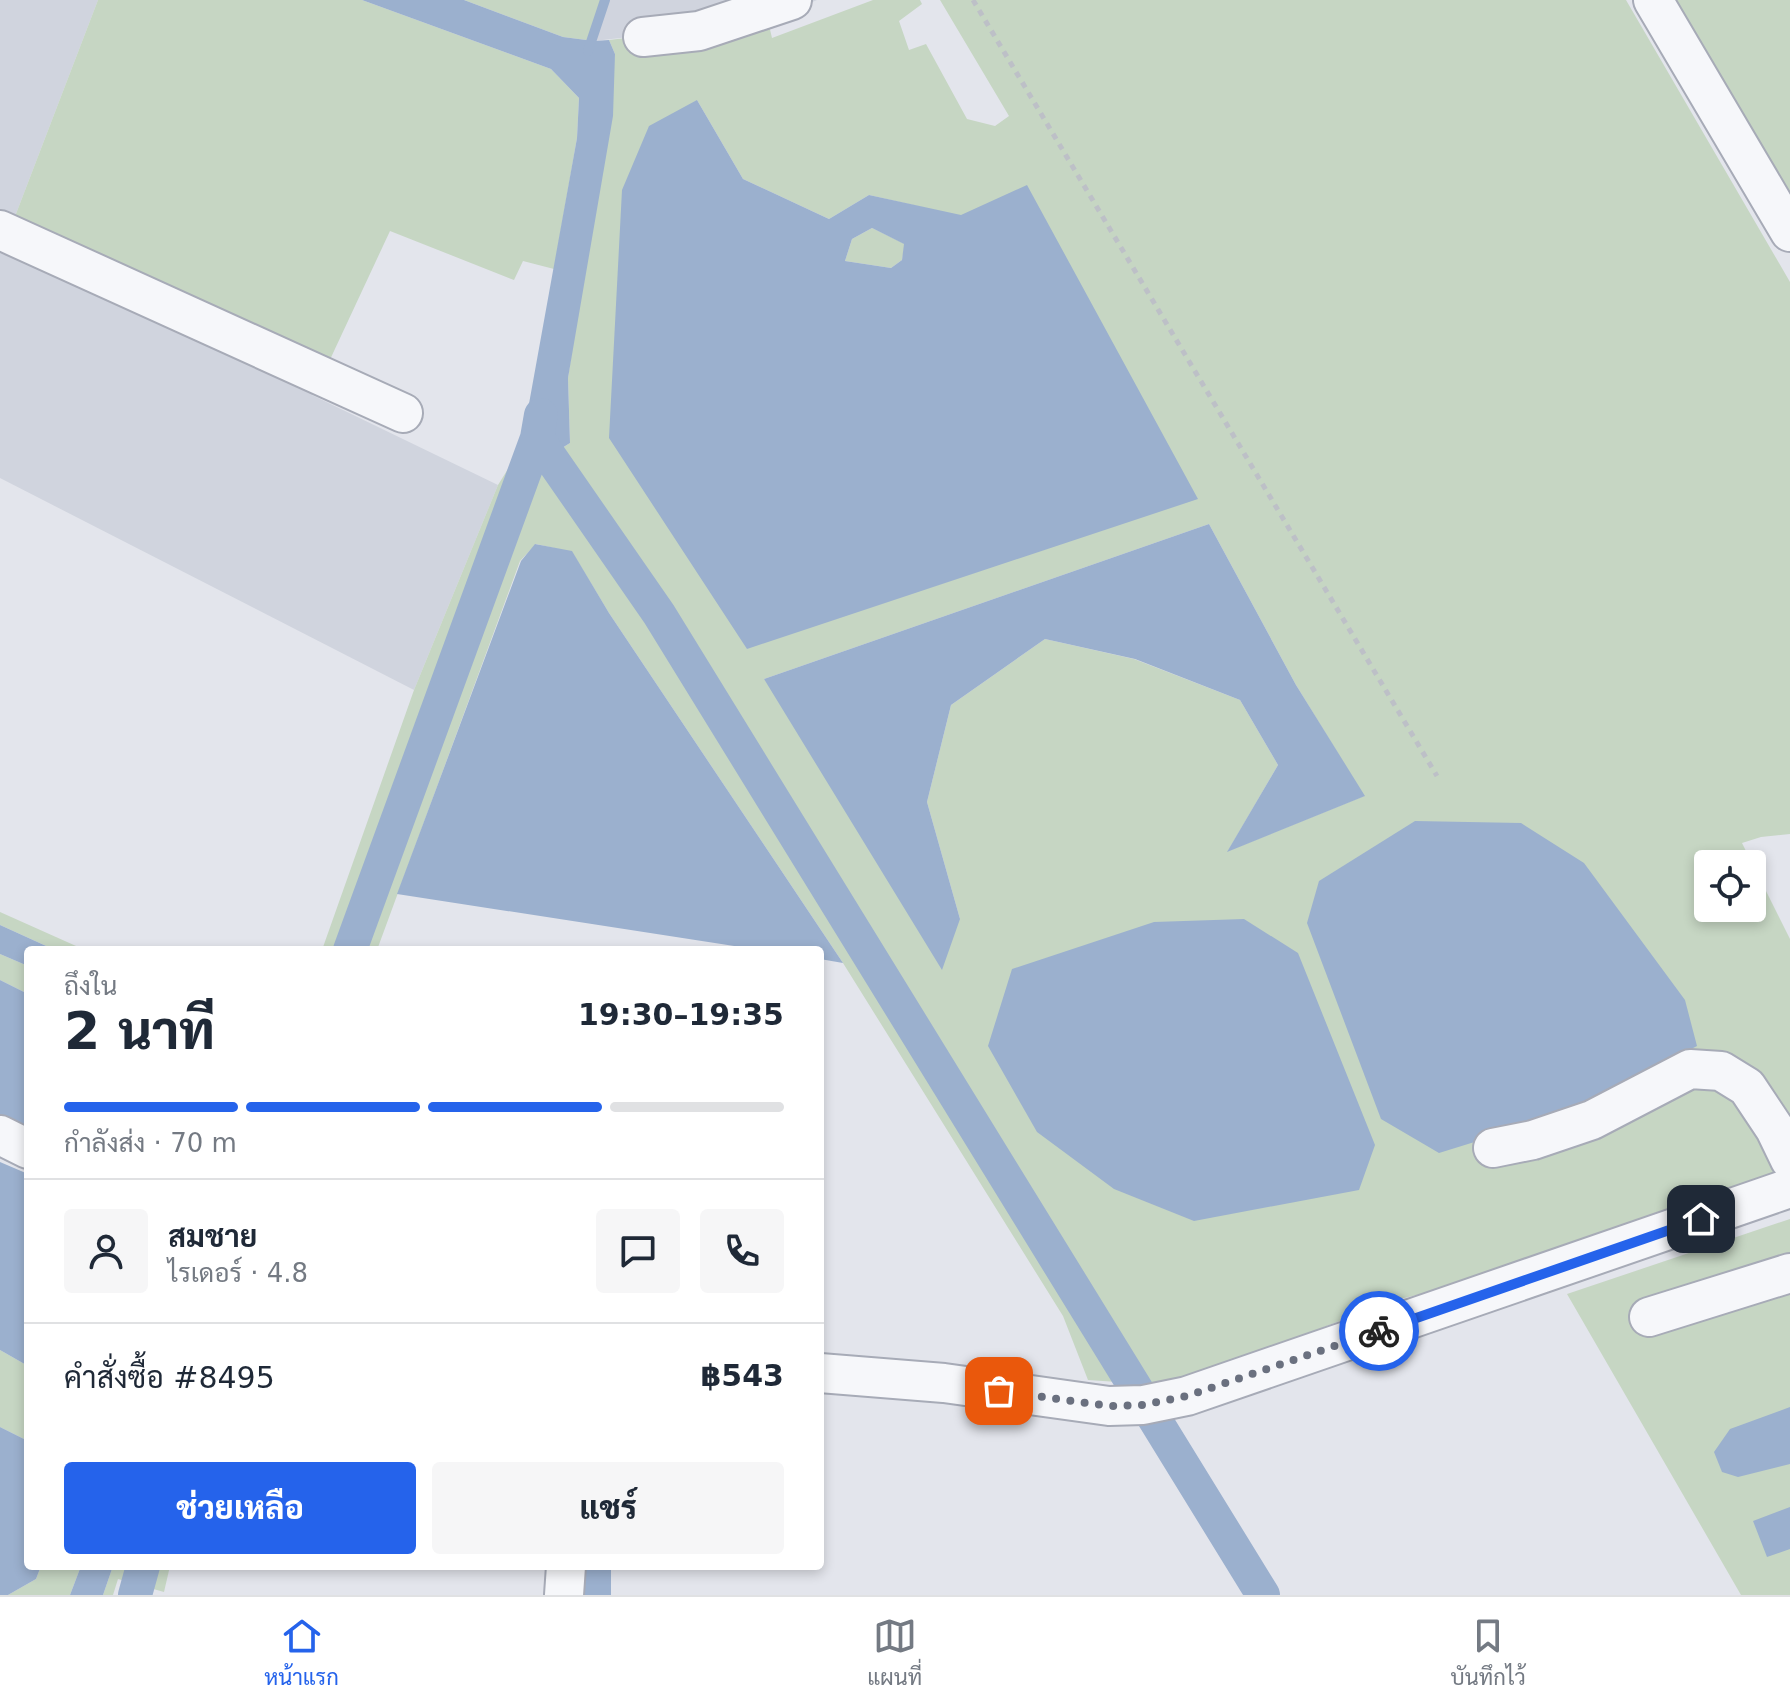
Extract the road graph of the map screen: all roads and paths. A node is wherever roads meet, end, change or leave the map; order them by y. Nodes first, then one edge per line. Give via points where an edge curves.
1 (973, 0) edge
2 (1653, 0) edge
3 (784, 2) edge
4 (643, 37) dead end
5 (0, 230) edge
6 (1790, 232) edge
7 (403, 413) dead end
8 (1437, 776) dead end
9 (0, 1135) edge
10 (24, 1147) edge
11 (1493, 1148) dead end
12 (1790, 1160) edge
13 (1790, 1188) edge
14 (1790, 1273) edge
15 (1649, 1317) dead end
16 (824, 1373) edge
17 (566, 1570) edge
18 (564, 1595) edge

1 - 8 path
2 - 6 street
3 - 4 street via 699,31
5 - 7 street
9 - 10 street
11 - 12 street via 1592,1120 1690,1069 1721,1071 1747,1087
13 - 16 street via 1187,1396 1143,1405 1109,1406 944,1383
14 - 15 street
17 - 18 street

